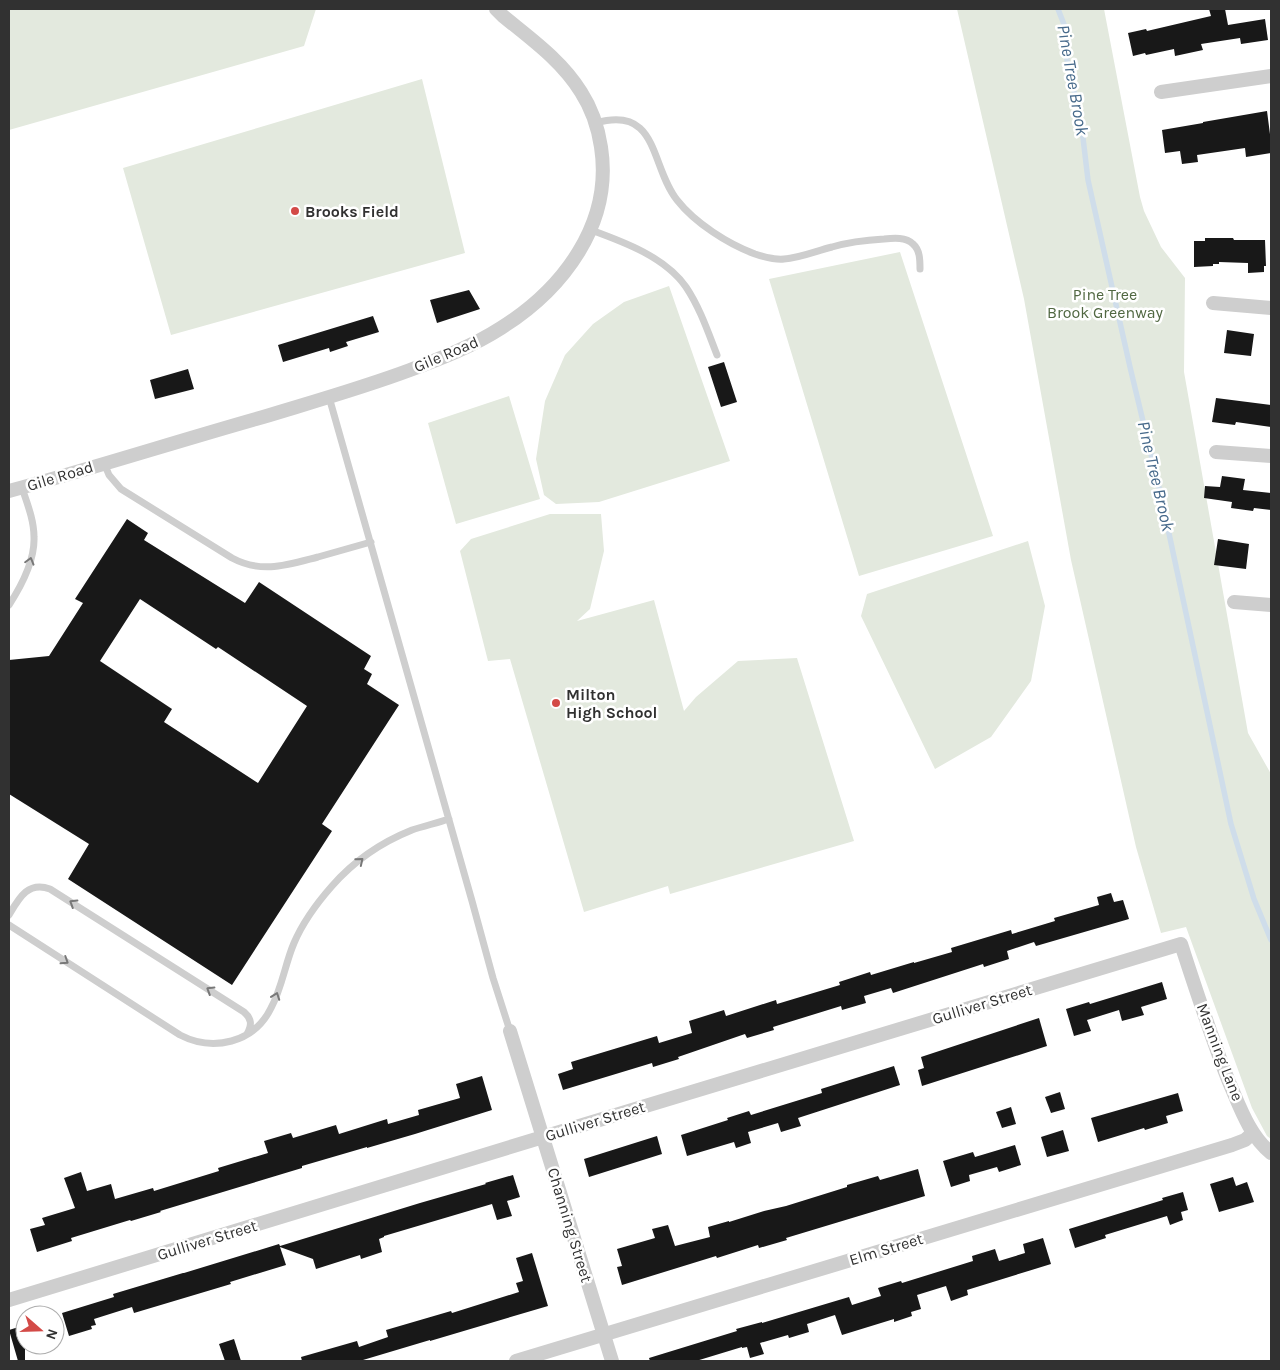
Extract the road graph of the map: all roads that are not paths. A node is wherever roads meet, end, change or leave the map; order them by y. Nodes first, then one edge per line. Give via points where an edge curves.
1 (496, 9) edge
2 (1271, 76) edge
3 (1161, 92) dead end
4 (596, 123) junction
5 (591, 230) junction
6 (920, 269) dead end
7 (1212, 303) dead end
8 (1271, 308) edge
9 (717, 355) dead end
10 (329, 397) junction
11 (1216, 452) dead end
12 (1271, 456) edge
13 (104, 463) junction
14 (15, 490) edge
15 (370, 542) junction
16 (1234, 602) dead end
17 (9, 605) edge
18 (1271, 605) edge
19 (449, 819) junction
20 (9, 915) edge
21 (9, 926) edge
22 (1181, 944) joint
23 (510, 1031) joint
24 (247, 1034) junction
25 (1254, 1133) junction
26 (543, 1137) junction
27 (1271, 1153) edge
28 (9, 1300) edge
29 (604, 1335) junction
30 (516, 1361) edge
31 (612, 1361) edge

1 - 4 street, Gile Road via 565,70 586,100
2 - 3 street
4 - 5 street, Gile Road via 603,169 600,201
4 - 6 lane via 624,120 640,128 650,141 676,200 704,225 740,247 765,257 785,259 848,243 902,238 918,250
5 - 9 lane via 649,256 678,278 699,311
5 - 10 street, Gile Road via 557,281 538,301 503,327 447,356
7 - 8 street
10 - 13 street, Gile Road
10 - 15 lane
11 - 12 street
13 - 14 street, Gile Road
13 - 15 lane via 109,476 121,489 249,566 266,568 290,564
17 -> 14 lane via 27,571 34,547 33,525
15 - 19 lane
16 - 18 street
19 - 23 lane
24 -> 19 lane via 271,1009 300,930 332,886 362,858 383,844 412,830
24 -> 20 lane via 251,1025 244,1012 50,889 29,889
21 -> 24 lane via 186,1038 215,1044
22 - 25 street, Manning Lane via 1221,1062
22 - 26 street, Gulliver Street
23 - 26 street, Channing Street
25 - 27 street, Manning Lane
25 - 29 street, Elm Street via 1232,1145
26 - 28 street, Gulliver Street
26 - 29 street, Channing Street
29 - 30 street, Elm Street
29 - 31 street, Channing Street

